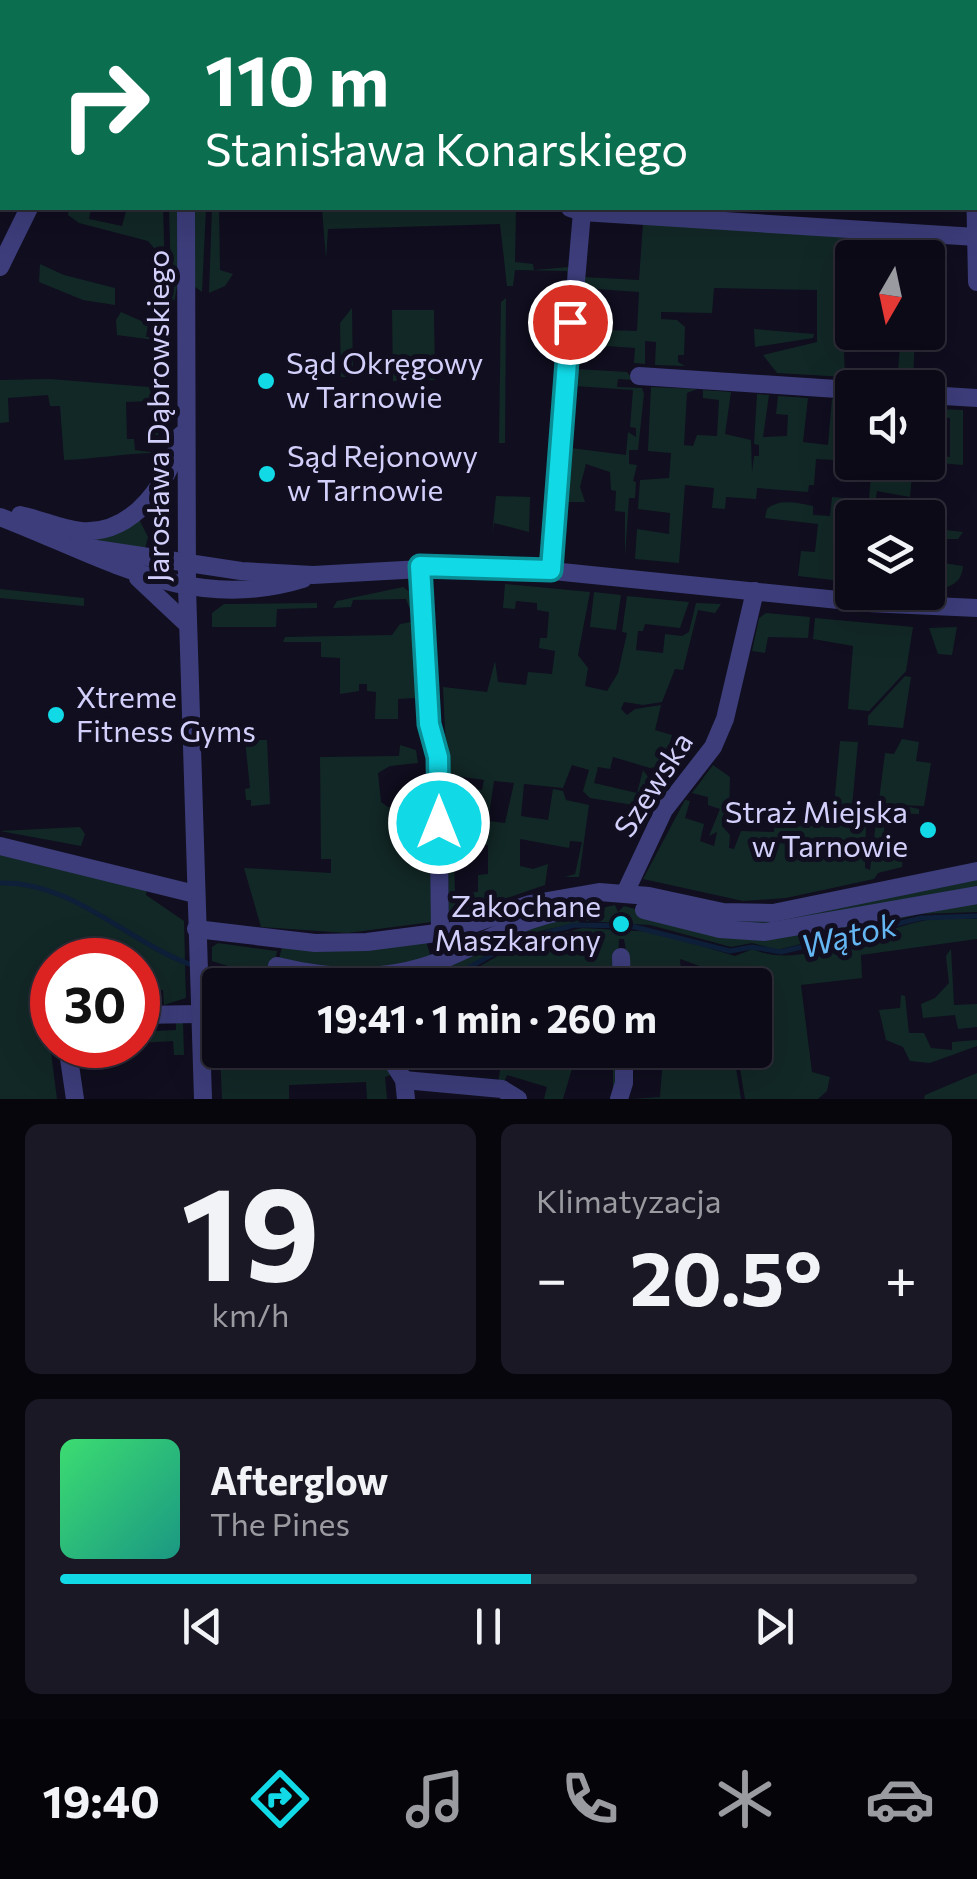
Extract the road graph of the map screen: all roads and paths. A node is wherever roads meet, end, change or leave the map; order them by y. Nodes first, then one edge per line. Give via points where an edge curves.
1 (28, 210) edge
2 (186, 210) edge
3 (576, 210) edge
4 (976, 210) edge
5 (775, 215) edge
6 (976, 237) edge
7 (0, 268) edge
8 (977, 282) edge
9 (640, 376) dead end
10 (835, 389) edge
11 (945, 396) edge
12 (977, 398) edge
13 (187, 410) junction
14 (0, 515) edge
15 (76, 546) junction
16 (188, 566) junction
17 (420, 566) junction
18 (551, 570) junction
19 (134, 575) junction
20 (313, 576) junction
21 (187, 587) junction
22 (755, 590) junction
23 (977, 608) edge
24 (188, 625) junction
25 (0, 846) edge
26 (977, 871) edge
27 (626, 892) junction
28 (196, 894) junction
29 (977, 895) edge
30 (588, 907) dead end
31 (644, 910) dead end
32 (440, 934) junction
33 (196, 937) junction
34 (621, 957) dead end
35 (276, 966) dead end
36 (621, 968) edge
37 (198, 1014) junction
38 (160, 1015) edge
39 (200, 1036) joint
40 (70, 1068) edge
41 (624, 1068) edge
42 (405, 1090) edge
43 (74, 1099) edge
44 (203, 1099) edge
45 (518, 1099) edge
46 (619, 1099) edge

1 - 7 street
2 - 13 street, Jarosława Dąbrowskiego
3 - 5 street
3 - 18 street
4 - 6 street
5 - 6 street
6 - 8 street
9 - 10 street
11 - 12 street
13 - 14 street via 165,479 145,504 112,526 84,531
13 - 16 street, Jarosława Dąbrowskiego
14 - 15 street
15 - 16 street
15 - 19 street
16 - 20 street
16 - 21 street, Jarosława Dąbrowskiego
17 - 18 street
17 - 20 street
17 - 32 street via 429,724 438,757
18 - 22 street
19 - 21 street
19 - 24 street, Jarosława Dąbrowskiego
20 - 21 street via 240,591
21 - 24 street, Jarosława Dąbrowskiego
22 - 23 street
22 - 27 street, Szewska via 725,719 713,747 664,810
24 - 28 street, Jarosława Dąbrowskiego
25 - 28 street
26 - 27 street via 773,913 723,912
27 - 32 street via 552,898
28 - 33 street, Jarosława Dąbrowskiego
29 - 31 street via 765,932 720,930
30 - 35 street via 512,924 435,962 390,974 322,975
32 - 33 street via 337,944
33 - 37 street, Jarosława Dąbrowskiego
34 - 36 street
37 - 38 street
37 - 39 street
39 - 44 street
40 - 43 street
41 - 46 street
42 - 45 street via 502,1090

